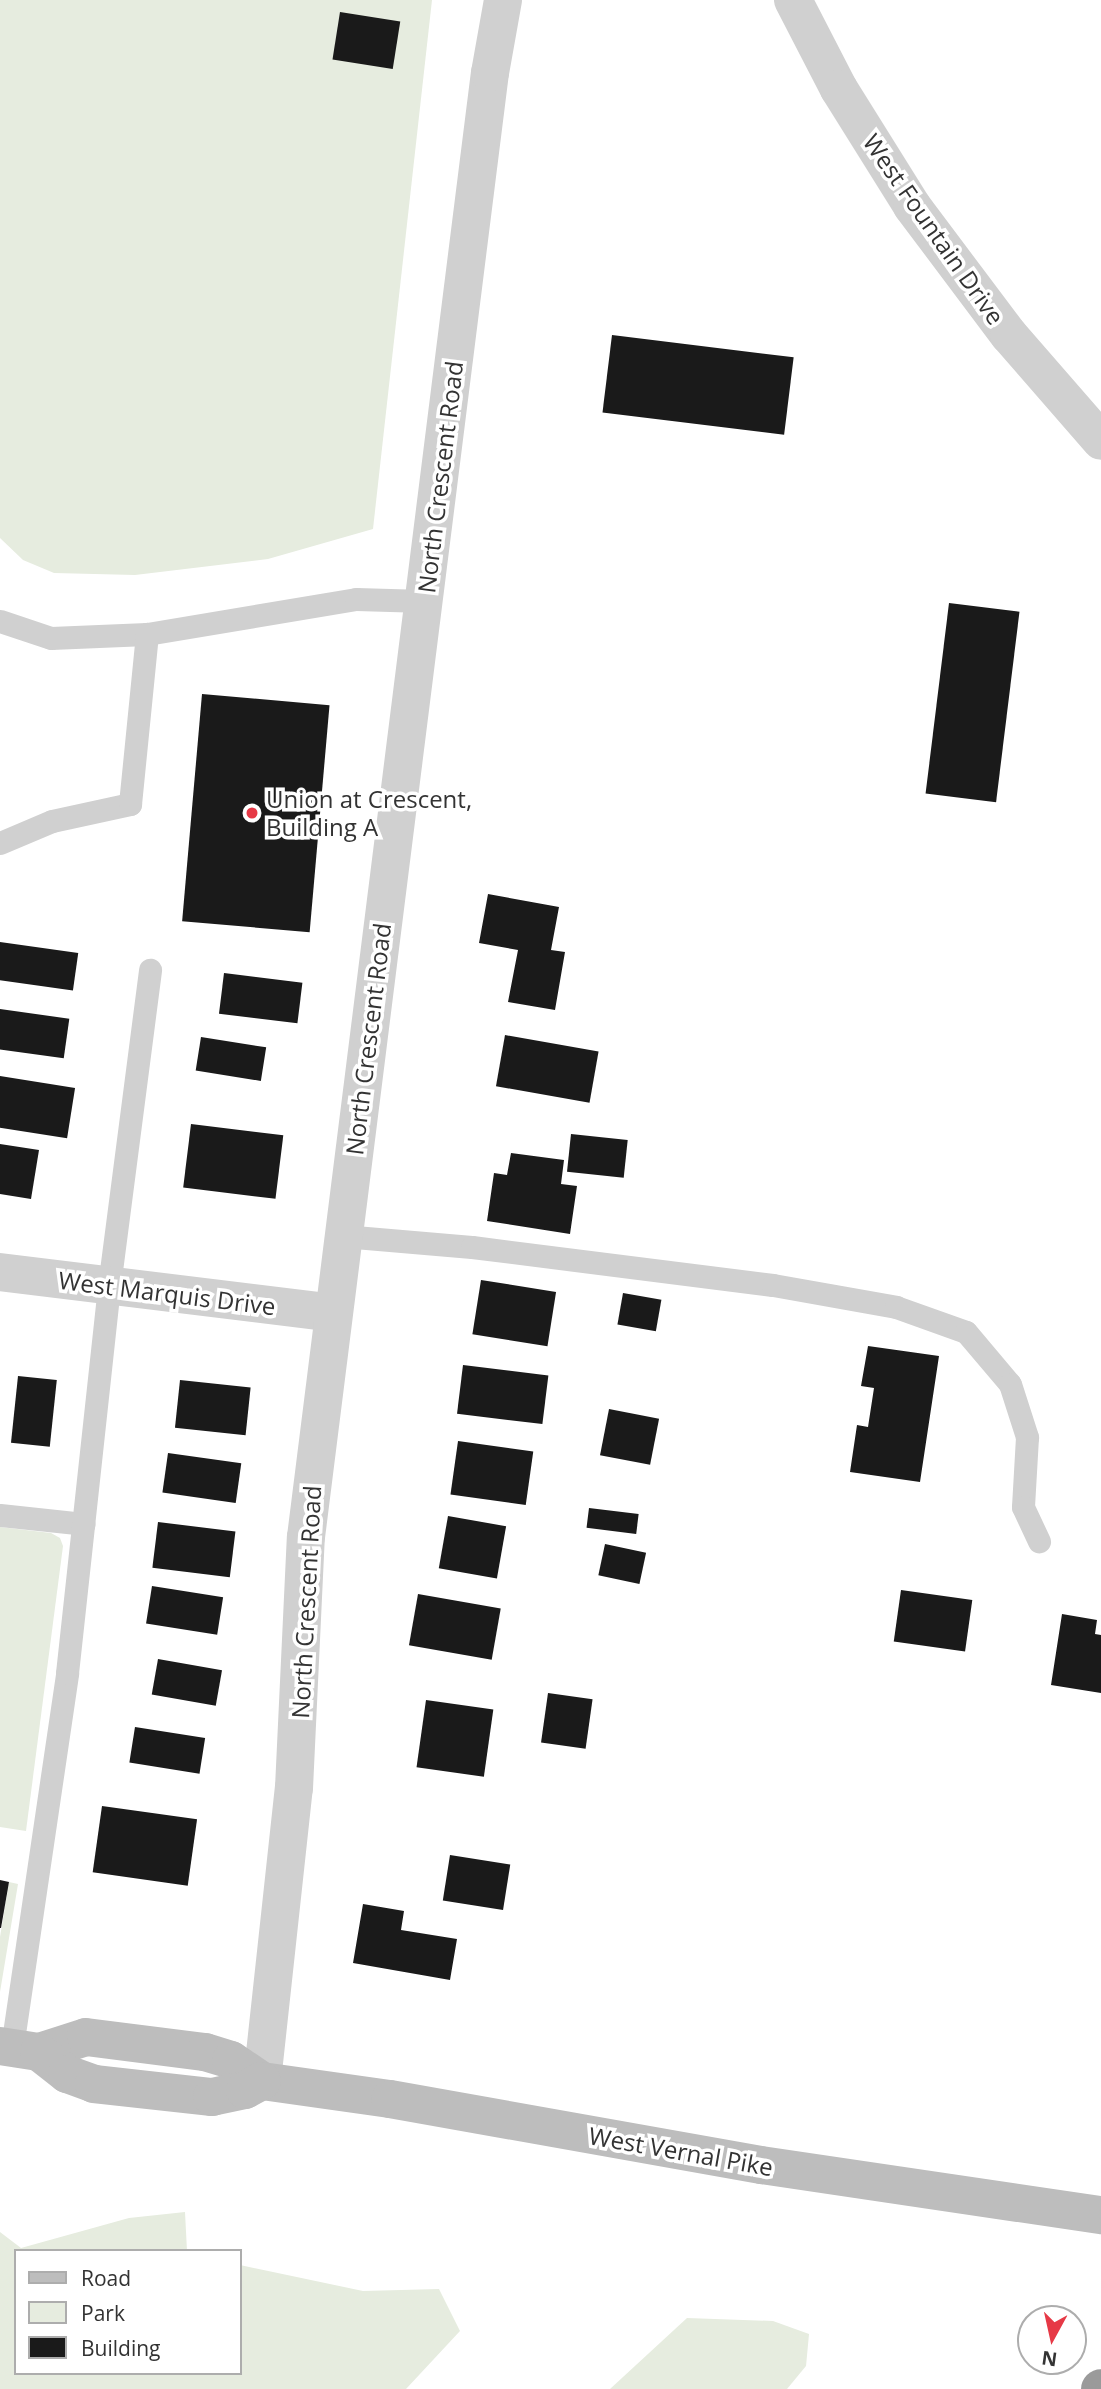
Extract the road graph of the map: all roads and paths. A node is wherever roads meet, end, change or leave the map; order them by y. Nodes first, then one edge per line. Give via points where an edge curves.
1 (503, 0) edge
2 (793, 0) edge
3 (1101, 441) edge
4 (424, 601) junction
5 (0, 621) edge
6 (147, 634) junction
7 (0, 843) edge
8 (150, 970) dead end
9 (343, 1236) junction
10 (0, 1272) edge
11 (109, 1286) junction
12 (333, 1313) junction
13 (0, 1515) edge
14 (84, 1524) junction
15 (1039, 1542) dead end
16 (17, 2048) edge
17 (262, 2081) junction
18 (1101, 2215) edge

1 - 4 street, North Crescent Road
2 - 3 street, West Fountain Drive via 839,89 919,217 1009,335
4 - 6 lane via 356,598
4 - 9 street, North Crescent Road
5 - 6 lane via 51,638
6 - 7 lane via 130,804 52,821
8 - 11 lane
9 - 12 street, North Crescent Road
9 - 15 lane via 472,1247 773,1285 896,1307 966,1332 1010,1384 1027,1437 1023,1507
10 - 11 street, West Marquis Drive
11 - 12 street, West Marquis Drive
11 - 14 lane
12 - 17 street, North Crescent Road via 306,1537 294,1788
13 - 14 lane
14 - 16 lane
16 - 17 main road via 100,2037 217,2054
17 - 18 main road, West Vernal Pike via 761,2165

